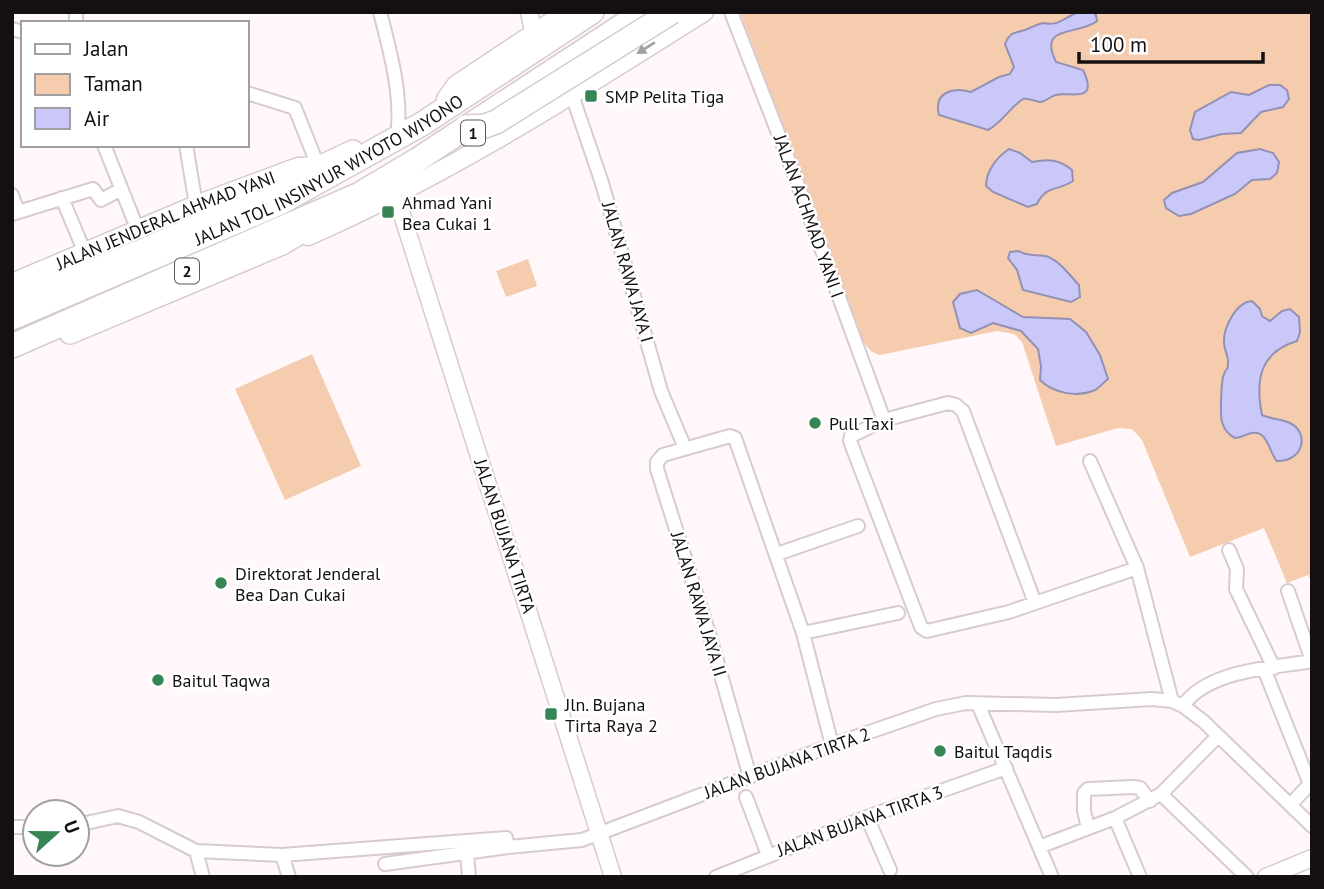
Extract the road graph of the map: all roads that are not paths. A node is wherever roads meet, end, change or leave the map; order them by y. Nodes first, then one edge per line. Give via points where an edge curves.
1 (380, 12) edge
2 (529, 12) edge
3 (566, 12) edge
4 (578, 12) edge
5 (592, 12) edge
6 (643, 12) edge
7 (659, 12) edge
8 (673, 12) edge
9 (704, 12) edge
10 (731, 12) edge
11 (534, 34) junction
12 (248, 93) edge
13 (572, 95) junction
14 (446, 99) junction
15 (398, 127) junction
16 (466, 127) junction
17 (105, 147) edge
18 (186, 147) edge
19 (320, 166) junction
20 (120, 190) junction
21 (12, 195) edge
22 (396, 196) junction
23 (62, 198) junction
24 (196, 205) junction
25 (15, 213) edge
26 (137, 228) junction
27 (282, 244) junction
28 (85, 253) junction
29 (119, 272) junction
30 (12, 283) edge
31 (12, 302) edge
32 (12, 312) edge
33 (12, 318) edge
34 (12, 346) edge
35 (12, 356) edge
36 (884, 420) junction
37 (685, 448) junction
38 (1090, 461) dead end
39 (858, 526) dead end
40 (1229, 550) dead end
41 (777, 554) junction
42 (1137, 568) junction
43 (1287, 591) dead end
44 (1035, 603) junction
45 (898, 612) dead end
46 (803, 633) junction
47 (1312, 661) edge
48 (1269, 668) junction
49 (1178, 703) junction
50 (978, 704) junction
51 (1218, 736) junction
52 (832, 745) junction
53 (1006, 768) junction
54 (750, 777) junction
55 (746, 797) dead end
56 (1156, 798) junction
57 (1290, 805) junction
58 (867, 817) junction
59 (1115, 818) junction
60 (91, 822) edge
61 (1312, 826) edge
62 (1088, 828) junction
63 (599, 835) junction
64 (508, 847) junction
65 (1039, 847) junction
66 (196, 851) junction
67 (467, 853) junction
68 (282, 855) junction
69 (768, 855) junction
70 (1312, 858) edge
71 (385, 864) dead end
72 (890, 870) dead end
73 (203, 877) edge
74 (289, 877) edge
75 (469, 877) edge
76 (613, 877) edge
77 (716, 877) edge
78 (1052, 877) edge
79 (1140, 877) edge
80 (1247, 877) edge
81 (1266, 877) edge

1 - 15 street via 390,51
2 - 11 street
3 - 11 main road, JALAN JENDERAL AHMAD YANI / 1
4 - 14 highway, JALAN JENDERAL AHMAD YANI / 1 via 462,93
5 - 29 highway, JALAN TOL INSINYUR WIYOTO WIYONO / 2 via 422,124 281,203
6 - 16 highway, JALAN TOL INSINYUR WIYOTO WIYONO / 2
7 - 27 highway, 1 via 418,169
8 - 16 highway, bridge via 496,122
9 -> 13 main road, 1
10 - 36 street, JALAN ACHMAD YANI I
11 - 14 main road, JALAN JENDERAL AHMAD YANI / 1 via 456,85
12 - 19 street via 295,108
13 - 22 main road, 1
13 - 37 street, JALAN RAWA JAYA I via 661,391
14 - 15 highway, JALAN JENDERAL AHMAD YANI / 1
15 - 19 highway, JALAN JENDERAL AHMAD YANI / 1
16 - 34 highway, JALAN TOL INSINYUR WIYOTO WIYONO / 2 via 360,194
17 - 20 street
18 - 24 street
19 - 24 main road, JALAN JENDERAL AHMAD YANI / 1 via 298,167
19 - 31 highway, JALAN JENDERAL AHMAD YANI / 1 via 301,180
20 - 23 street via 101,200 93,189
20 - 26 street
21 - 25 street
22 - 27 main road, 1 via 303,239
22 - 63 street, JALAN BUJANA TIRTA
23 - 25 street
23 - 28 street
24 - 26 main road, JALAN JENDERAL AHMAD YANI / 1
26 - 28 main road, JALAN JENDERAL AHMAD YANI / 1
27 - 35 highway, 1
28 - 30 main road, JALAN JENDERAL AHMAD YANI / 1
29 - 32 highway
29 - 33 highway, JALAN TOL INSINYUR WIYOTO WIYONO / 2
36 - 44 street via 948,403 963,411
36 - 44 street via 859,430 850,440 921,626 928,631
37 - 41 street, JALAN RAWA JAYA II via 735,438
37 - 54 street, JALAN RAWA JAYA II via 663,455 657,469
38 - 42 street
39 - 41 street
40 - 48 street via 1237,569 1236,589
41 - 46 street
42 - 44 street
42 - 49 street
43 - 47 street
45 - 46 street
46 - 52 street
47 - 48 street
48 - 49 street via 1204,686
48 - 57 street via 1310,784
49 - 50 street, JALAN BUJANA TIRTA 2 via 1152,699
49 - 51 street
50 - 52 street, JALAN BUJANA TIRTA 2 via 953,704
50 - 53 street
51 - 56 street
51 - 57 street
52 - 54 street, JALAN BUJANA TIRTA 2
53 - 58 street, JALAN BUJANA TIRTA 3
53 - 65 street
54 - 63 street, JALAN BUJANA TIRTA 2
55 - 69 street
56 - 59 street
56 - 62 street via 1133,787 1088,789 1084,798
56 - 80 street
57 - 61 street
58 - 69 street, JALAN BUJANA TIRTA 3
58 - 72 street
59 - 62 street
59 - 79 street
60 - 66 street via 118,816
62 - 65 street
63 - 64 street, JALAN BUJANA TIRTA 2 via 575,842
63 - 76 street, JALAN BUJANA TIRTA
64 - 67 street
64 - 68 street via 506,838
65 - 78 street
66 - 68 street
66 - 73 street
67 - 71 street
67 - 75 street
68 - 74 street
69 - 77 street, JALAN BUJANA TIRTA 3
70 - 81 street

